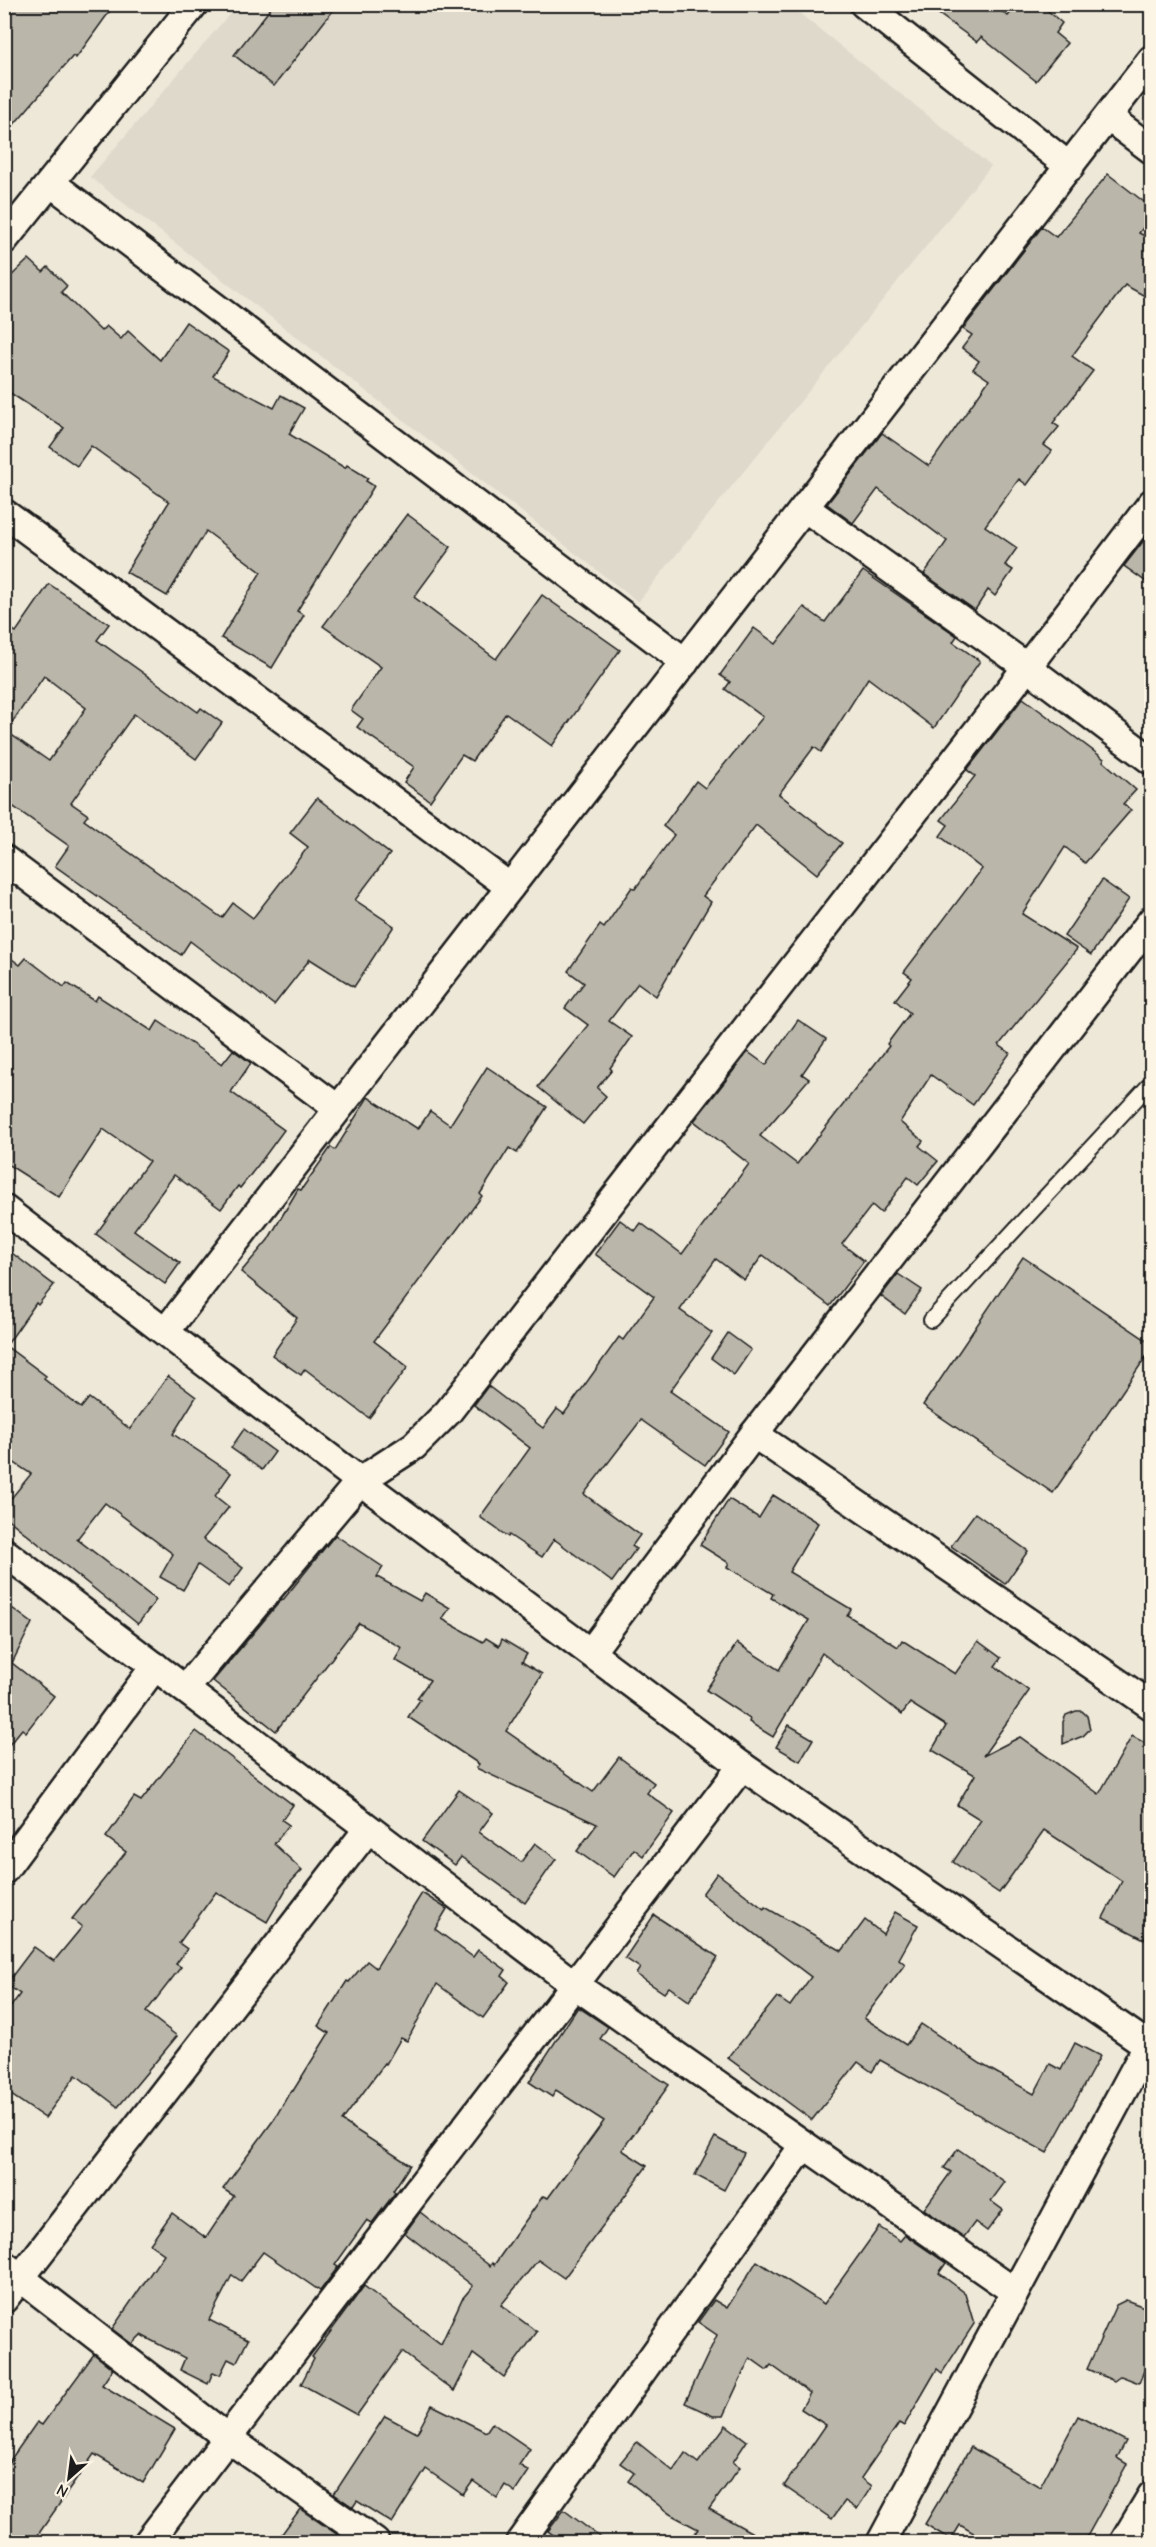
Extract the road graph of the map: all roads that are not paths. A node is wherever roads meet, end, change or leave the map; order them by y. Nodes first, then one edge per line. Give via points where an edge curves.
1 (194, 4) edge
2 (864, 4) edge
3 (1152, 59) edge
4 (1108, 117) junction
5 (1152, 150) edge
6 (1070, 167) junction
7 (51, 183) junction
8 (4, 240) edge
9 (1152, 503) edge
10 (805, 507) junction
11 (4, 513) edge
12 (685, 662) junction
13 (1027, 667) junction
14 (1152, 761) edge
15 (4, 859) edge
16 (510, 887) junction
17 (1152, 920) edge
18 (1152, 1082) edge
19 (337, 1108) junction
20 (4, 1209) edge
21 (931, 1320) dead end
22 (166, 1330) junction
23 (754, 1434) junction
24 (360, 1481) junction
25 (4, 1552) edge
26 (591, 1652) junction
27 (155, 1666) junction
28 (185, 1689) junction
29 (1152, 1706) edge
30 (742, 1766) junction
31 (369, 1829) junction
32 (4, 1870) edge
33 (575, 1986) junction
34 (1149, 2040) edge
35 (804, 2145) junction
36 (10, 2280) edge
37 (1015, 2292) junction
38 (229, 2439) junction
39 (1152, 2495) edge
40 (148, 2542) edge
41 (375, 2542) edge
42 (520, 2542) edge
43 (881, 2542) edge
44 (1125, 2542) edge

1 - 7 street
2 - 6 street
3 - 4 street
4 - 5 street
4 - 6 street
6 - 10 street
7 - 8 street
7 - 12 street
9 - 13 street
10 - 12 street
10 - 13 street
11 - 16 street
12 - 16 street
13 - 14 street
13 - 24 street via 448,1412 414,1446
15 - 19 street
16 - 19 street
17 - 23 street
18 - 21 lane
19 - 22 street
20 - 22 street
22 - 24 street
23 - 26 street
23 - 29 street
24 - 26 street
24 - 28 street
25 - 27 street
26 - 30 street
27 - 28 street
27 - 32 street
28 - 31 street
30 - 33 street
30 - 34 street
31 - 33 street
31 - 36 street
33 - 35 street
33 - 38 street
34 - 37 street
35 - 37 street
35 - 42 street
36 - 38 street
37 - 43 street
38 - 40 street
38 - 41 street
39 - 44 street

